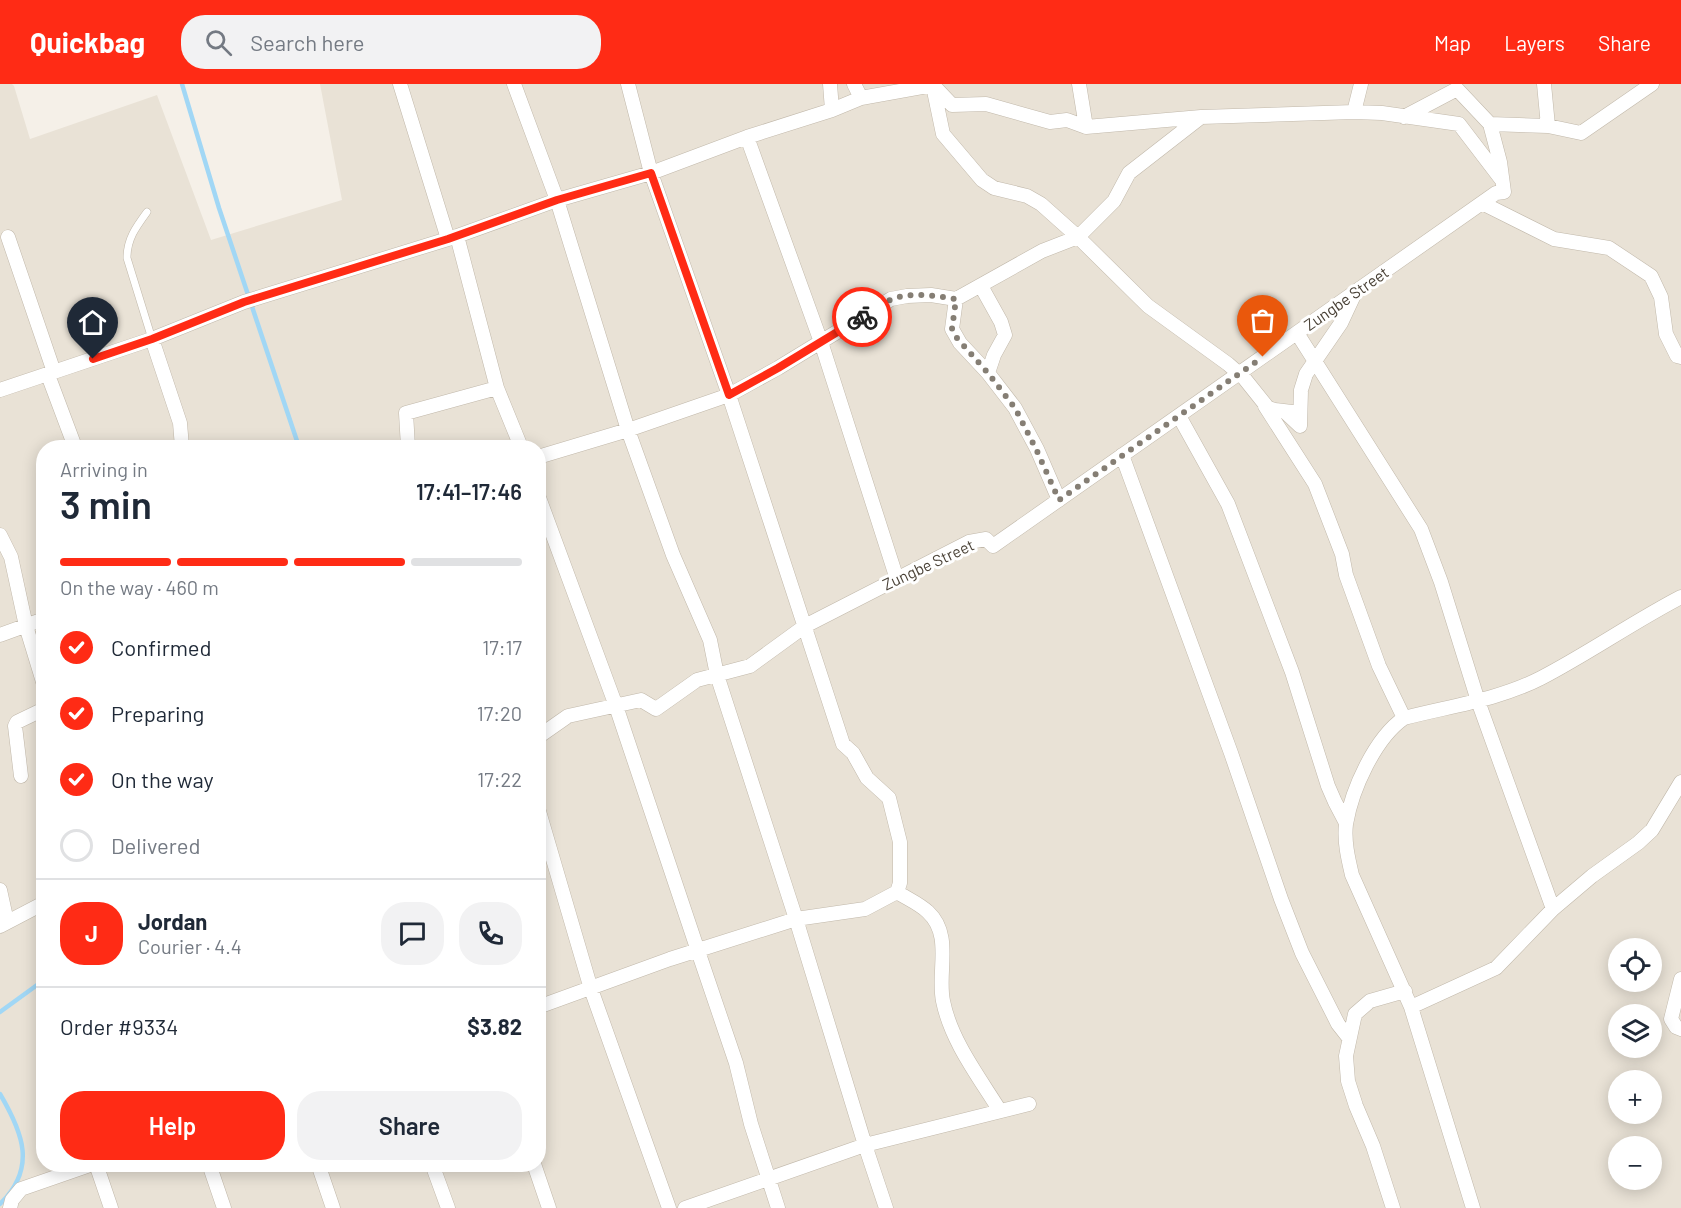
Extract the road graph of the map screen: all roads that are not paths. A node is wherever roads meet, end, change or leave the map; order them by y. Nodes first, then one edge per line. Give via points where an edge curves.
1 (400, 84) edge
2 (514, 84) edge
3 (628, 84) edge
4 (830, 84) edge
5 (854, 84) edge
6 (1079, 84) edge
7 (1361, 84) edge
8 (1544, 84) edge
9 (1652, 84) edge
10 (933, 85) edge
11 (861, 98) junction
12 (832, 110) junction
13 (1354, 112) junction
14 (1201, 117) junction
15 (1404, 117) junction
16 (1490, 124) junction
17 (1548, 126) junction
18 (1086, 127) junction
19 (747, 137) junction
20 (651, 173) junction
21 (1501, 179) junction
22 (557, 200) junction
23 (1476, 207) junction
24 (147, 212) dead end
25 (8, 237) dead end
26 (452, 237) junction
27 (1078, 237) junction
28 (981, 286) junction
29 (956, 299) junction
30 (1297, 333) junction
31 (152, 339) junction
32 (821, 342) junction
33 (1681, 357) edge
34 (1242, 371) junction
35 (988, 373) junction
36 (51, 374) junction
37 (497, 388) junction
38 (0, 390) edge
39 (729, 395) junction
40 (1300, 413) junction
41 (1179, 416) junction
42 (628, 430) junction
43 (73, 440) edge
44 (181, 440) edge
45 (408, 440) edge
46 (518, 440) edge
47 (546, 455) edge
48 (1122, 455) junction
49 (1059, 500) junction
50 (546, 517) edge
51 (0, 535) edge
52 (895, 573) dead end
53 (1681, 597) edge
54 (36, 622) edge
55 (26, 626) junction
56 (805, 626) junction
57 (0, 635) edge
58 (36, 659) edge
59 (717, 675) junction
60 (1478, 700) junction
61 (616, 706) junction
62 (36, 713) edge
63 (1404, 718) junction
64 (546, 731) edge
65 (21, 776) dead end
66 (1681, 782) edge
67 (1346, 823) junction
68 (546, 835) edge
69 (0, 890) edge
70 (897, 892) junction
71 (36, 907) edge
72 (1553, 909) junction
73 (796, 919) junction
74 (4, 924) edge
75 (698, 951) junction
76 (1681, 979) edge
77 (591, 989) junction
78 (1405, 991) junction
79 (546, 1004) edge
80 (1412, 1006) junction
81 (1681, 1029) edge
82 (1349, 1038) junction
83 (1029, 1104) dead end
84 (1000, 1112) junction
85 (865, 1145) junction
86 (71, 1172) edge
87 (98, 1172) edge
88 (212, 1172) edge
89 (321, 1172) edge
90 (435, 1172) edge
91 (537, 1172) edge
92 (767, 1178) junction
93 (10, 1208) edge
94 (111, 1208) edge
95 (224, 1208) edge
96 (333, 1208) edge
97 (448, 1208) edge
98 (549, 1208) edge
99 (669, 1208) edge
100 (685, 1208) edge
101 (778, 1208) edge
102 (886, 1208) edge
103 (1393, 1208) edge
104 (1473, 1208) edge

1 - 26 street
2 - 22 street
3 - 20 street
4 - 12 street
5 - 11 street
6 - 18 street
7 - 13 street
8 - 17 street
9 - 17 street via 1581,134
10 - 11 street
10 - 18 street via 952,105 986,104 1050,122 1067,120
10 - 27 street via 943,134 982,180 994,188 1033,199
11 - 12 street
12 - 19 street
13 - 14 street
13 - 15 street
14 - 18 street
14 - 27 street via 1129,173 1114,201
15 - 16 street via 1457,89
15 - 21 street via 1459,123
16 - 17 street
16 - 21 street
19 - 20 street
19 - 32 street
20 - 22 street
20 - 39 street
21 - 23 street, Zungbe Street via 1504,192
22 - 26 street
22 - 42 street
23 - 30 street, Zungbe Street
23 - 33 street via 1554,239 1609,248 1651,276 1661,297 1666,334
23 - 40 street via 1454,235 1426,234 1358,283 1341,323 1306,374
24 - 31 lane via 127,244
25 - 36 street
26 - 31 street via 244,302
26 - 37 street
27 - 28 street via 1042,251
27 - 40 street via 1148,306 1244,378 1268,408
28 - 29 street
28 - 35 street via 1002,322 1005,335
29 - 32 street via 931,295 891,299
29 - 35 street via 952,329
30 - 34 street, Zungbe Street
30 - 60 street via 1421,529
31 - 36 street
31 - 44 street via 180,423
32 - 39 street
32 - 52 street
34 - 40 street via 1300,426
34 - 41 street, Zungbe Street
34 - 63 street via 1315,484 1379,666
35 - 49 street via 1015,408
36 - 38 street
36 - 43 street
37 - 45 street via 406,413
37 - 46 street
39 - 42 street
39 - 56 street
41 - 48 street, Zungbe Street
41 - 67 street via 1228,504 1292,672 1328,786
42 - 47 street
42 - 59 street via 673,555 710,640
48 - 49 street, Zungbe Street
48 - 82 street via 1232,753 1281,900 1302,953
49 - 56 street, Zungbe Street via 993,546 986,539 969,542
50 - 61 street
51 - 55 street via 11,557
53 - 60 street via 1540,679
54 - 55 street
55 - 57 street
55 - 58 street
56 - 59 street, Zungbe Street via 750,666
56 - 70 street via 843,744 867,778 889,798 900,842
59 - 61 street, Zungbe Street via 698,680 656,709 641,700
59 - 73 street
60 - 63 street
60 - 72 street
61 - 64 street, Zungbe Street via 568,716
61 - 75 street
62 - 65 street via 15,726
63 - 67 street via 1387,733 1368,763
66 - 72 street via 1645,837
67 - 78 street via 1352,875
68 - 77 street
69 - 74 street
70 - 73 street via 865,909
70 - 84 street via 929,912 940,932 943,1000 955,1038
71 - 74 street
72 - 80 street via 1496,968
73 - 75 street
73 - 85 street
75 - 77 street
75 - 92 street via 736,1063
76 - 81 street via 1671,1018
77 - 79 street
77 - 99 street
78 - 80 street
78 - 82 street via 1370,1001 1355,1014
80 - 104 street
82 - 103 street via 1348,1082
83 - 84 street
84 - 85 street
85 - 92 street
85 - 102 street
86 - 93 street via 21,1189
87 - 94 street
88 - 95 street
89 - 96 street
90 - 97 street
91 - 98 street
92 - 100 street
92 - 101 street

